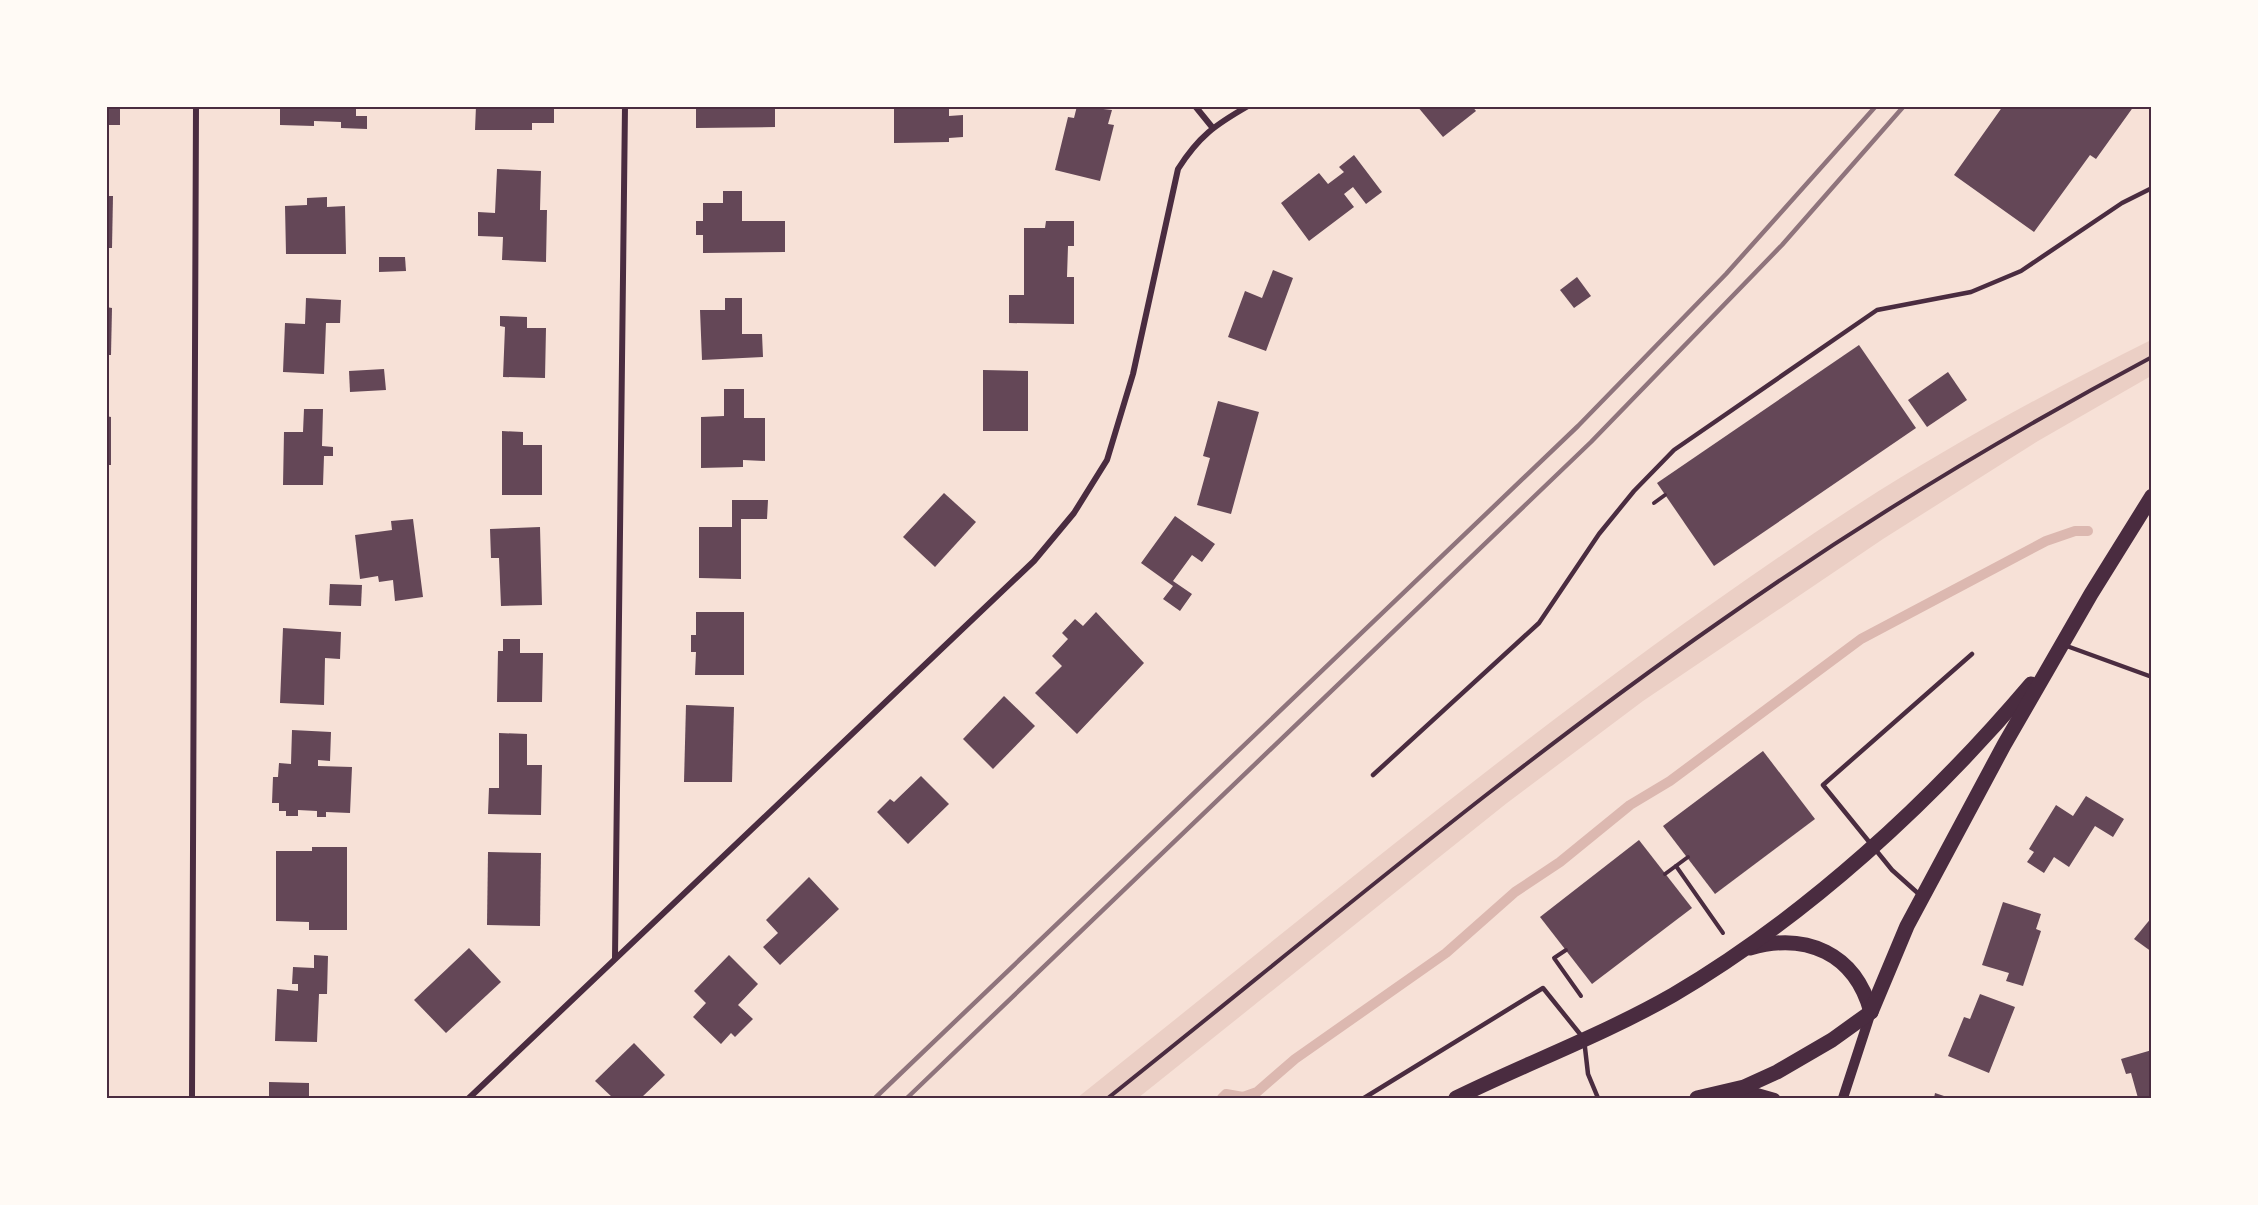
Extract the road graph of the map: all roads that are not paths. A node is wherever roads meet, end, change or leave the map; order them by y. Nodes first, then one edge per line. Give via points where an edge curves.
1 (196, 106) edge
2 (625, 106) edge
3 (1196, 106) edge
4 (1248, 106) edge
5 (1212, 127) junction
6 (2151, 188) edge
7 (2151, 496) edge
8 (2062, 644) junction
9 (1972, 654) dead end
10 (2151, 677) edge
11 (1373, 775) dead end
12 (1872, 846) junction
13 (1922, 897) junction
14 (1742, 951) junction
15 (615, 958) junction
16 (1871, 1012) junction
17 (1584, 1039) junction
18 (1728, 1092) junction
19 (192, 1098) edge
20 (469, 1098) edge
21 (1364, 1098) edge
22 (1456, 1098) edge
23 (1598, 1098) edge
24 (1697, 1098) edge
25 (1775, 1098) edge
26 (1843, 1098) edge

1 - 19 street
2 - 15 street
3 - 5 street
4 - 5 street
5 - 15 street via 1178,169 1133,374 1111,449 1074,513 1034,561
6 - 11 lane via 2122,203 2022,271 1971,292 1877,310 1674,450 1599,534 1539,623
7 - 8 main road
8 - 10 lane
8 - 12 main road via 1977,744
8 - 13 main road
9 - 12 lane via 1823,785
12 - 13 lane via 1905,884
12 - 14 main road via 1808,902
13 - 16 main road
14 - 16 main road via 1787,942 1821,950 1851,972
14 - 17 main road via 1672,995
15 - 20 street
16 - 18 main road via 1799,1060
16 - 26 street
17 - 21 lane via 1543,988
17 - 22 main road
17 - 23 lane via 1588,1074
18 - 24 main road
18 - 25 street via 1754,1092

